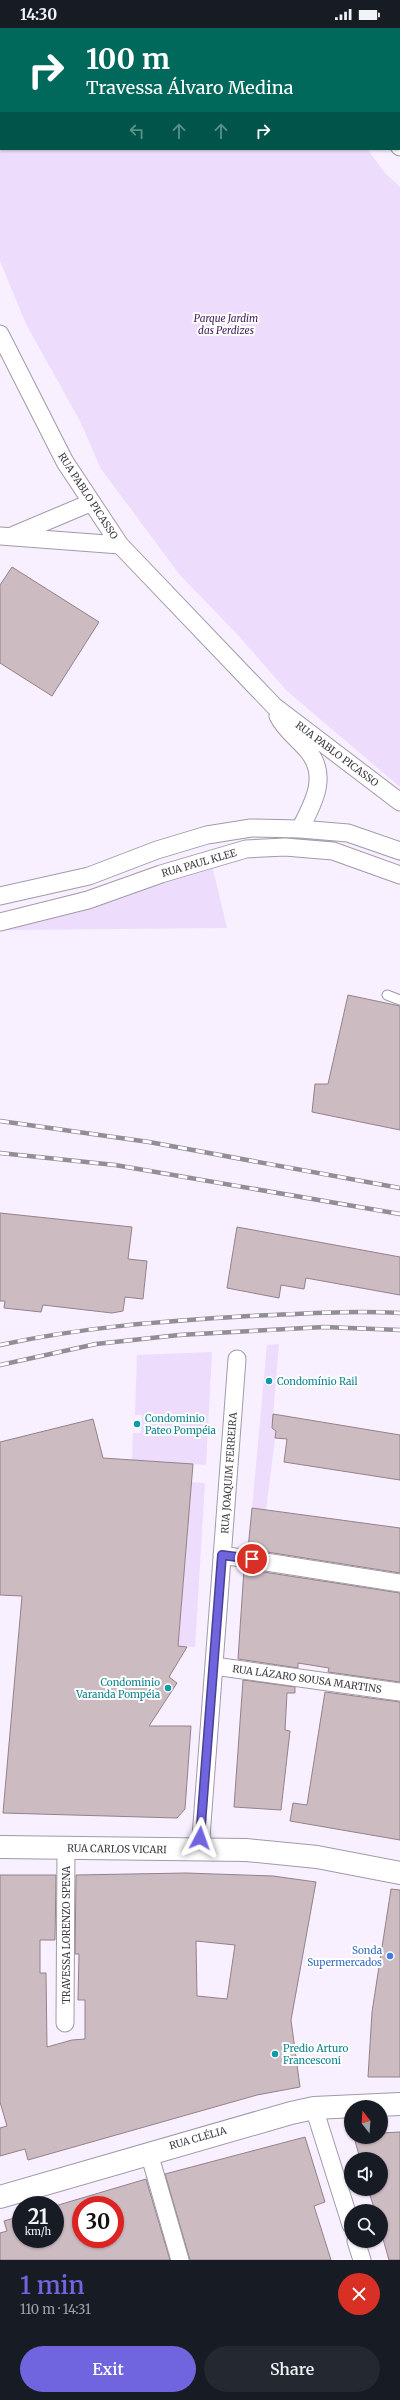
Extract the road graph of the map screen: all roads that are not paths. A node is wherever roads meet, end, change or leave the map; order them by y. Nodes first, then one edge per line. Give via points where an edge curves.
1 (0, 334) edge
2 (90, 503) junction
3 (5, 536) edge
4 (120, 545) junction
5 (274, 706) junction
6 (400, 802) edge
7 (300, 828) junction
8 (400, 851) edge
9 (400, 875) edge
10 (0, 896) edge
11 (0, 922) edge
12 (386, 996) dead end
13 (400, 1000) edge
14 (237, 1359) dead end
15 (222, 1555) junction
16 (400, 1583) edge
17 (214, 1666) junction
18 (400, 1692) edge
19 (0, 1847) edge
20 (66, 1847) junction
21 (200, 1850) junction
22 (400, 1873) edge
23 (65, 2023) dead end
24 (400, 2104) edge
25 (314, 2108) junction
26 (149, 2152) junction
27 (0, 2197) edge
28 (344, 2204) edge
29 (358, 2248) edge
30 (180, 2260) edge
31 (362, 2260) edge

1 - 2 street, RUA PABLO PICASSO via 65,462
2 - 3 street
2 - 4 street, RUA PABLO PICASSO
3 - 4 street
4 - 5 street, RUA PABLO PICASSO
5 - 6 street, RUA PABLO PICASSO
5 - 7 street, RUA PABLO PICASSO via 282,722 308,751 318,772 318,792
7 - 8 street via 348,833
7 - 10 street via 251,828 207,835 88,876
9 - 11 street, RUA PAUL KLEE via 333,851 286,847 246,849 160,874 88,900
12 - 13 lane
14 - 15 street, RUA JOAQUIM FERREIRA
15 - 16 street
15 - 17 street, RUA JOAQUIM FERREIRA
17 - 18 street, RUA LÁZARO SOUSA MARTINS
17 - 21 street, RUA JOAQUIM FERREIRA
19 - 20 main road, RUA CARLOS VICARI
20 - 21 main road, RUA CARLOS VICARI
20 - 23 street, TRAVESSA LORENZO SPENA
21 - 22 main road, RUA CARLOS VICARI via 246,1850 317,1857
24 - 25 main road, RUA CLÉLIA
25 - 26 main road, RUA CLÉLIA
25 - 28 street
26 - 27 main road, RUA CLÉLIA
26 - 30 street
29 - 31 street

